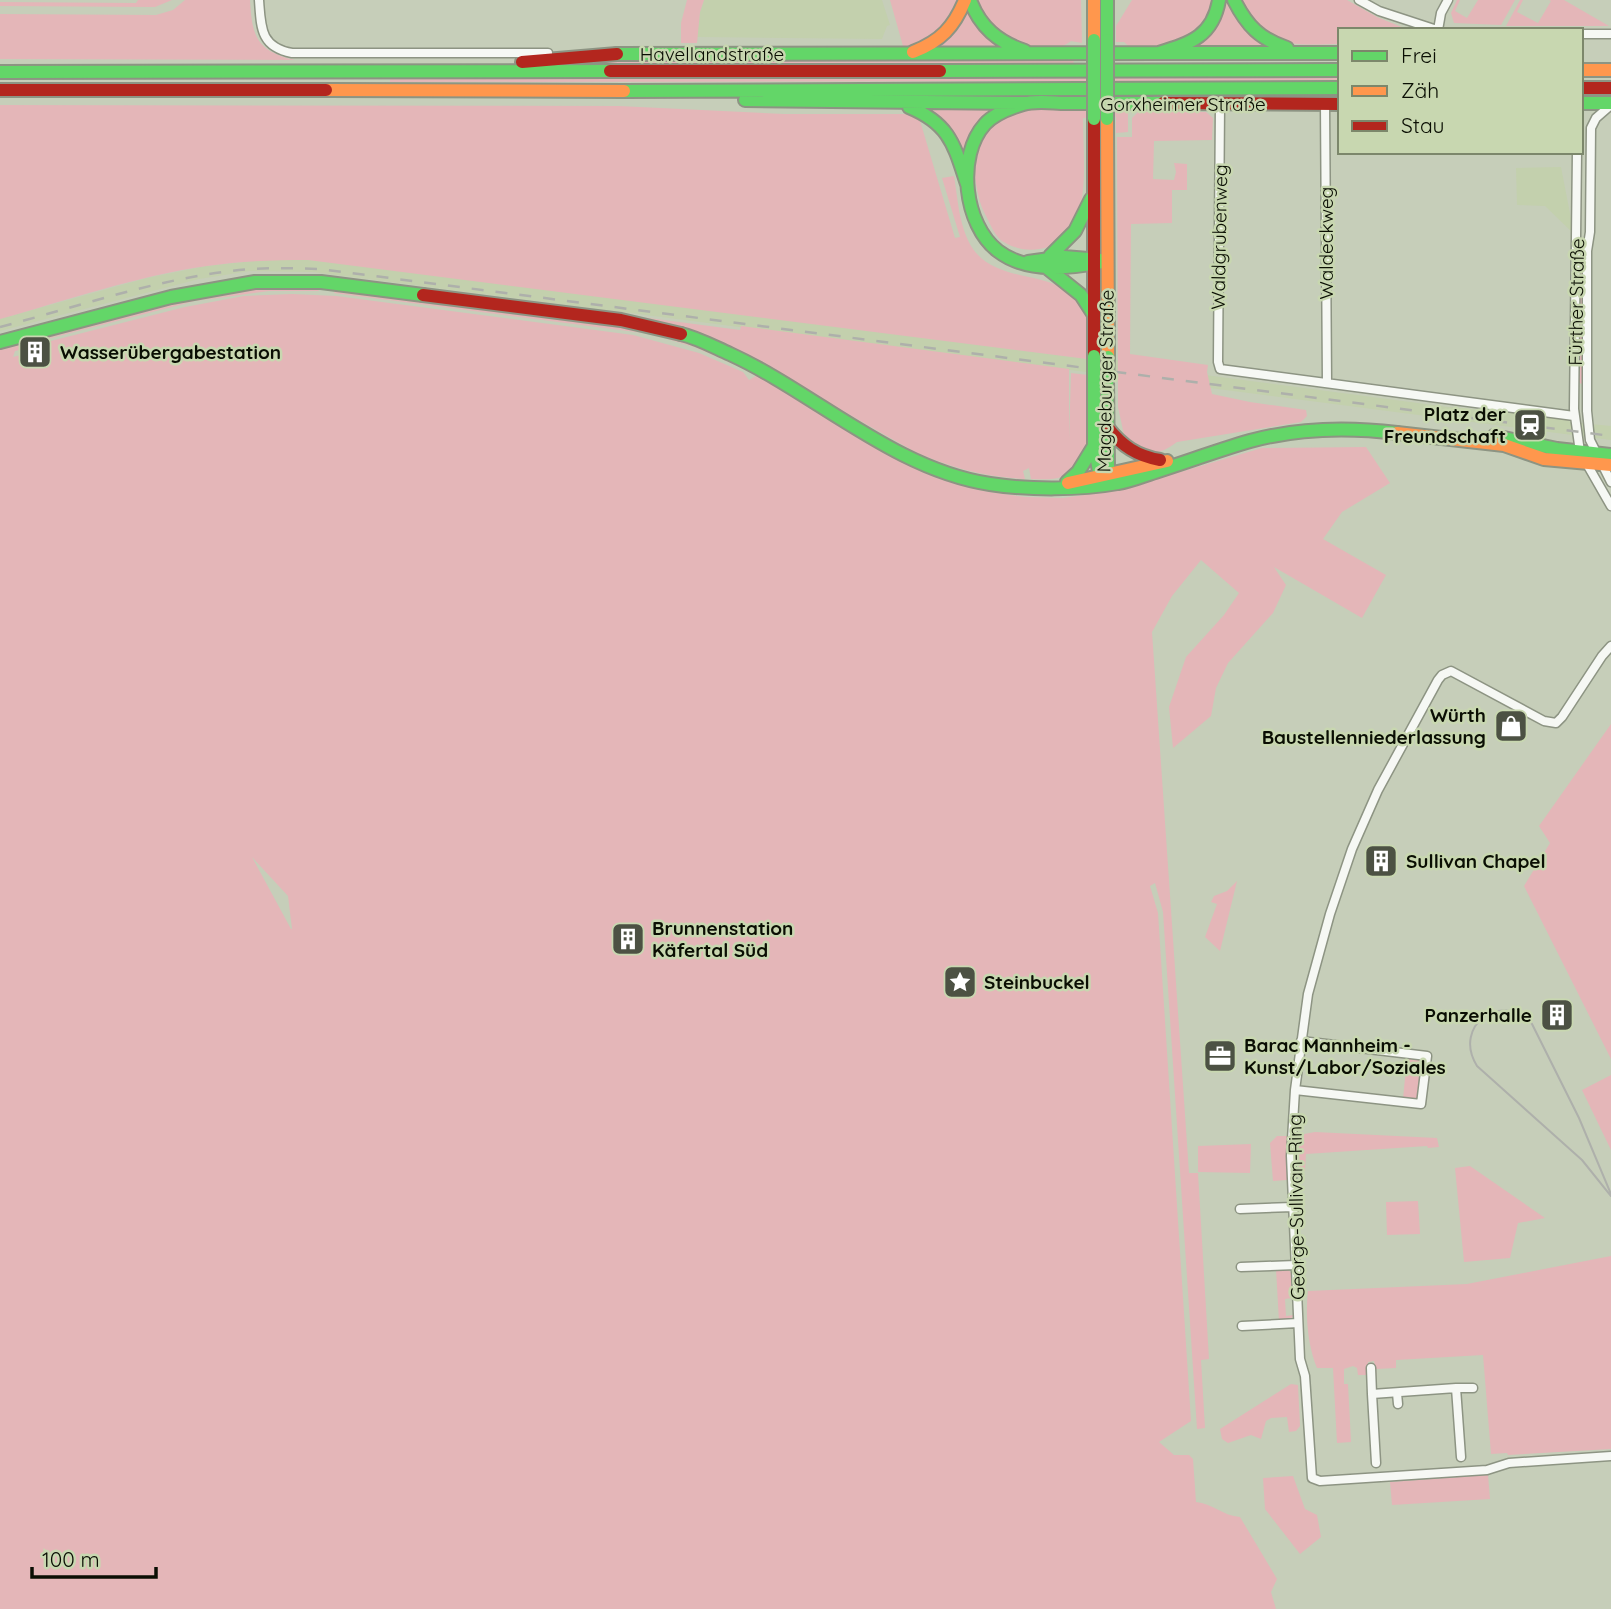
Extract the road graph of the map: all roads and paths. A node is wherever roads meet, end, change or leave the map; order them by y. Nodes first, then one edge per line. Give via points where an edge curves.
1 (259, 0) edge
2 (967, 0) edge
3 (1107, 0) edge
4 (1219, 0) edge
5 (1234, 0) edge
6 (1359, 0) edge
7 (1448, 0) edge
8 (1093, 3) edge
9 (1431, 28) edge
10 (1437, 28) edge
11 (1583, 34) edge
12 (1611, 34) edge
13 (1100, 40) junction
14 (1159, 53) junction
15 (1302, 53) junction
16 (1338, 53) edge
17 (617, 54) junction
18 (1035, 54) junction
19 (903, 55) junction
20 (1338, 70) edge
21 (1583, 70) edge
22 (1611, 70) edge
23 (0, 72) edge
24 (477, 72) junction
25 (1338, 88) edge
26 (1583, 88) edge
27 (1611, 88) edge
28 (0, 90) edge
29 (704, 91) junction
30 (896, 102) junction
31 (1026, 103) junction
32 (1583, 103) edge
33 (1220, 104) junction
34 (1325, 104) junction
35 (1338, 104) edge
36 (1611, 104) edge
37 (1100, 119) junction
38 (1577, 154) edge
39 (967, 184) junction
40 (1094, 192) junction
41 (1094, 261) junction
42 (1107, 261) junction
43 (1047, 262) junction
44 (1094, 315) junction
45 (0, 342) edge
46 (1101, 357) junction
47 (1101, 378) junction
48 (1327, 383) junction
49 (1574, 416) junction
50 (1108, 428) junction
51 (1094, 446) junction
52 (1195, 457) junction
53 (1583, 457) junction
54 (1605, 459) edge
55 (1167, 461) junction
56 (1102, 479) junction
57 (1611, 482) edge
58 (1062, 485) junction
59 (1611, 506) edge
60 (1611, 646) edge
61 (1301, 1041) junction
62 (1296, 1090) junction
63 (1293, 1207) junction
64 (1240, 1209) dead end
65 (1296, 1265) junction
66 (1241, 1267) dead end
67 (1298, 1323) junction
68 (1242, 1326) dead end
69 (1371, 1368) dead end
70 (1456, 1388) junction
71 (1473, 1388) dead end
72 (1435, 1390) junction
73 (1415, 1391) junction
74 (1397, 1393) junction
75 (1372, 1394) junction
76 (1435, 1402) dead end
77 (1416, 1403) dead end
78 (1398, 1404) dead end
79 (1461, 1457) dead end
80 (1611, 1457) edge
81 (1376, 1463) dead end

1 - 17 street, Havellandstraße via 262,29 268,42 283,52
2 - 18 main road via 998,41
2 - 19 main road via 947,35
3 - 13 main road, Magdeburger Straße
4 - 14 main road via 1217,16 1203,36
5 - 15 main road via 1254,33
6 - 9 street
7 - 10 street
8 - 13 main road, Magdeburger Straße
11 - 12 street
13 - 37 main road, Magdeburger Straße, bridge
14 - 15 main road, Havellandstraße
14 - 18 main road, Havellandstraße
15 - 16 main road, Havellandstraße
17 - 19 main road, Havellandstraße
17 - 24 main road via 506,63
18 - 19 main road, Havellandstraße
20 - 24 main road
21 - 22 main road
23 - 24 main road
25 - 29 main road
26 - 27 main road
28 - 29 main road
29 - 30 main road, Gorxheimer Straße via 736,100
30 - 31 main road, Gorxheimer Straße
30 - 39 main road via 940,122 956,149
31 - 33 main road, Gorxheimer Straße
31 - 39 main road via 984,125 971,150
32 - 36 main road
33 - 34 main road, Gorxheimer Straße
33 - 48 street, Waldgrubenweg via 1217,362 1220,369
34 - 35 main road, Gorxheimer Straße
34 - 48 street, Waldeckweg
36 - 54 street, Fürther Straße via 1592,123 1587,256 1587,411 1590,440
37 - 40 main road, Magdeburger Straße
37 - 42 main road, Magdeburger Straße
38 - 49 street, Fürther Straße
39 - 43 main road via 985,239 999,252 1026,263
40 - 41 main road, Magdeburger Straße
40 - 43 main road via 1079,227
41 - 42 main road
41 - 43 main road via 1080,256
41 - 44 main road, Magdeburger Straße
42 - 46 main road, Magdeburger Straße
43 - 44 main road via 1081,295
44 - 46 main road, Magdeburger Straße
45 - 58 main road via 183,294 254,282 378,288 621,320 720,348 921,462 991,484
46 - 47 main road, Magdeburger Straße, bridge
47 - 50 main road, Magdeburger Straße
47 - 51 main road, Magdeburger Straße
48 - 49 street
49 - 53 street, Fürther Straße
50 - 55 main road via 1127,450
50 - 56 main road, Magdeburger Straße via 1108,467
51 - 56 main road, Magdeburger Straße
51 - 58 main road
52 - 53 main road via 1295,432 1388,424 1515,439
52 - 55 main road
52 - 56 main road via 1140,478
53 - 54 main road
53 - 59 street
54 - 57 street, Fürther Straße
55 - 56 main road
56 - 58 main road via 1073,488
60 - 61 street, George-Sullivan-Ring via 1556,723 1544,721 1451,671 1438,680 1378,790 1352,849 1317,960
61 - 62 street, George-Sullivan-Ring
61 - 62 street via 1427,1056 1421,1104
62 - 63 street, George-Sullivan-Ring via 1291,1146
63 - 64 street
63 - 65 street, George-Sullivan-Ring
65 - 66 street
65 - 67 street, George-Sullivan-Ring
67 - 68 street
67 - 80 street, George-Sullivan-Ring via 1312,1478 1487,1470 1509,1462
69 - 75 street
70 - 71 street
70 - 72 street
70 - 79 street
72 - 73 street
72 - 76 street
73 - 74 street
73 - 77 street
74 - 75 street
74 - 78 street
75 - 81 street

